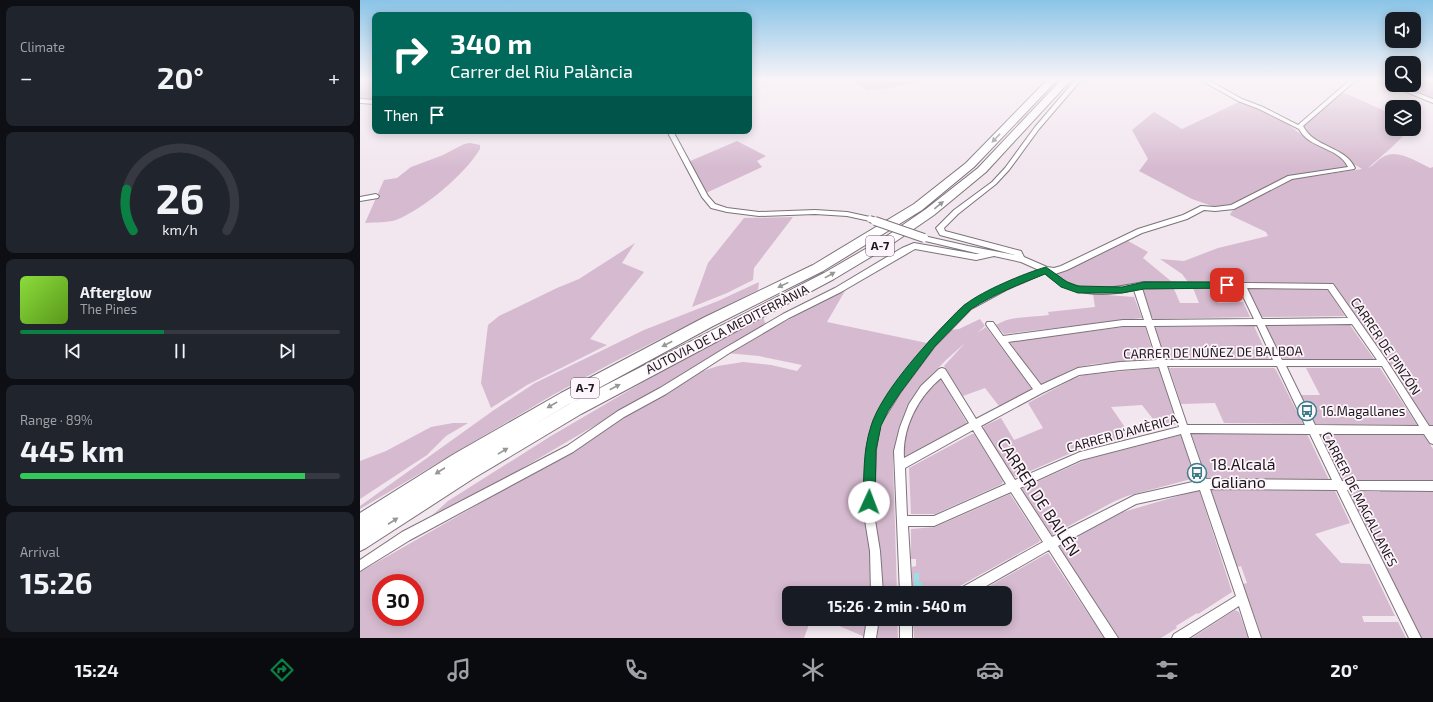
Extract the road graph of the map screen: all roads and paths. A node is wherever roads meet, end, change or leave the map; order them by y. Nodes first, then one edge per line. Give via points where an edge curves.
1 (1023, 110) edge
2 (1038, 110) edge
3 (1052, 110) edge
4 (1264, 110) edge
5 (1319, 110) edge
6 (1300, 128) junction
7 (672, 134) edge
8 (376, 196) dead end
9 (360, 199) edge
10 (994, 254) junction
11 (1022, 259) junction
12 (1046, 270) junction
13 (1241, 285) junction
14 (1137, 286) junction
15 (1258, 321) junction
16 (1355, 321) junction
17 (1149, 323) junction
18 (990, 324) dead end
19 (1002, 339) junction
20 (1161, 363) junction
21 (1279, 363) junction
22 (1384, 363) junction
23 (1039, 390) junction
24 (975, 425) junction
25 (1186, 429) junction
26 (1311, 429) junction
27 (1430, 430) edge
28 (1433, 440) edge
29 (899, 466) junction
30 (1204, 484) junction
31 (1340, 484) junction
32 (1013, 486) junction
33 (1433, 486) edge
34 (903, 521) junction
35 (360, 523) edge
36 (360, 542) edge
37 (1050, 544) junction
38 (360, 566) edge
39 (877, 586) edge
40 (906, 586) edge
41 (975, 586) edge
42 (1242, 598) junction
43 (872, 626) edge
44 (906, 626) edge
45 (870, 638) edge
46 (906, 638) edge
47 (1112, 638) edge
48 (1178, 638) edge
49 (1255, 638) edge
50 (1415, 638) edge

1 -> 35 highway, AUTOVIA DE LA MEDITERRÀNIA / A-7 via 970,165 918,207 871,237 818,268 708,322 566,398 460,459
36 -> 2 highway, AUTOVIA DE LA MEDITERRÀNIA / A-7 via 468,472 575,408 829,276 886,242 930,212 982,170
3 - 11 street via 994,183 956,212 940,228 942,233 1018,253
4 - 6 street
5 - 6 street
6 - 12 street via 1311,139 1345,158 1352,168 1290,177 1232,207 1203,208 1185,217 1140,230 1064,268
7 - 10 street, bridge via 704,197 713,206 759,214 847,214 870,219 924,238
8 - 9 street
10 - 11 street
10 - 38 street via 976,256 914,246 905,250 728,350 621,414 570,449 406,536
11 - 12 street
12 - 14 street via 1064,285 1078,290 1122,290
12 - 39 street via 1003,288 968,307 932,344 885,408 876,425 871,450 868,514 875,552
13 - 14 street
13 - 15 street, CARRER DE MAGALLANES
13 - 16 street, CARRER DE PINZÓN via 1330,286
14 - 17 street
15 - 16 street
15 - 17 street
15 - 21 street, CARRER DE MAGALLANES
16 - 22 street, CARRER DE PINZÓN
17 - 19 street via 1123,323
17 - 20 street
18 - 19 street
19 - 23 street
20 - 21 street, CARRER DE NÚÑEZ DE BALBOA
20 - 23 street, CARRER DE NÚÑEZ DE BALBOA via 1078,372
20 - 25 street
21 - 22 street, CARRER DE NÚÑEZ DE BALBOA
21 - 26 street, CARRER DE MAGALLANES
22 - 27 street, CARRER DE PINZÓN
23 - 24 street, CARRER DE NÚÑEZ DE BALBOA
24 - 29 street, CARRER DE NÚÑEZ DE BALBOA
24 - 29 street, CARRER DE BAILÉN via 942,372 924,387 908,414 898,451
24 - 32 street, CARRER DE BAILÉN
25 - 26 street, CARRER D'AMÈRICA
25 - 30 street
25 - 32 street, CARRER D'AMÈRICA via 1080,456
26 - 27 street, CARRER D'AMÈRICA
26 - 31 street, CARRER DE MAGALLANES
27 - 28 street, CARRER DE PINZÓN
29 - 34 street
30 - 31 street
30 - 37 street via 1135,500
30 - 42 street
31 - 33 street
31 - 50 street, CARRER DE MAGALLANES
32 - 34 street, CARRER D'AMÈRICA via 934,521
32 - 37 street, CARRER DE BAILÉN
34 - 40 street
37 - 41 street
37 - 47 street, CARRER DE BAILÉN
42 - 48 street
42 - 49 street
43 - 45 street
44 - 46 street

